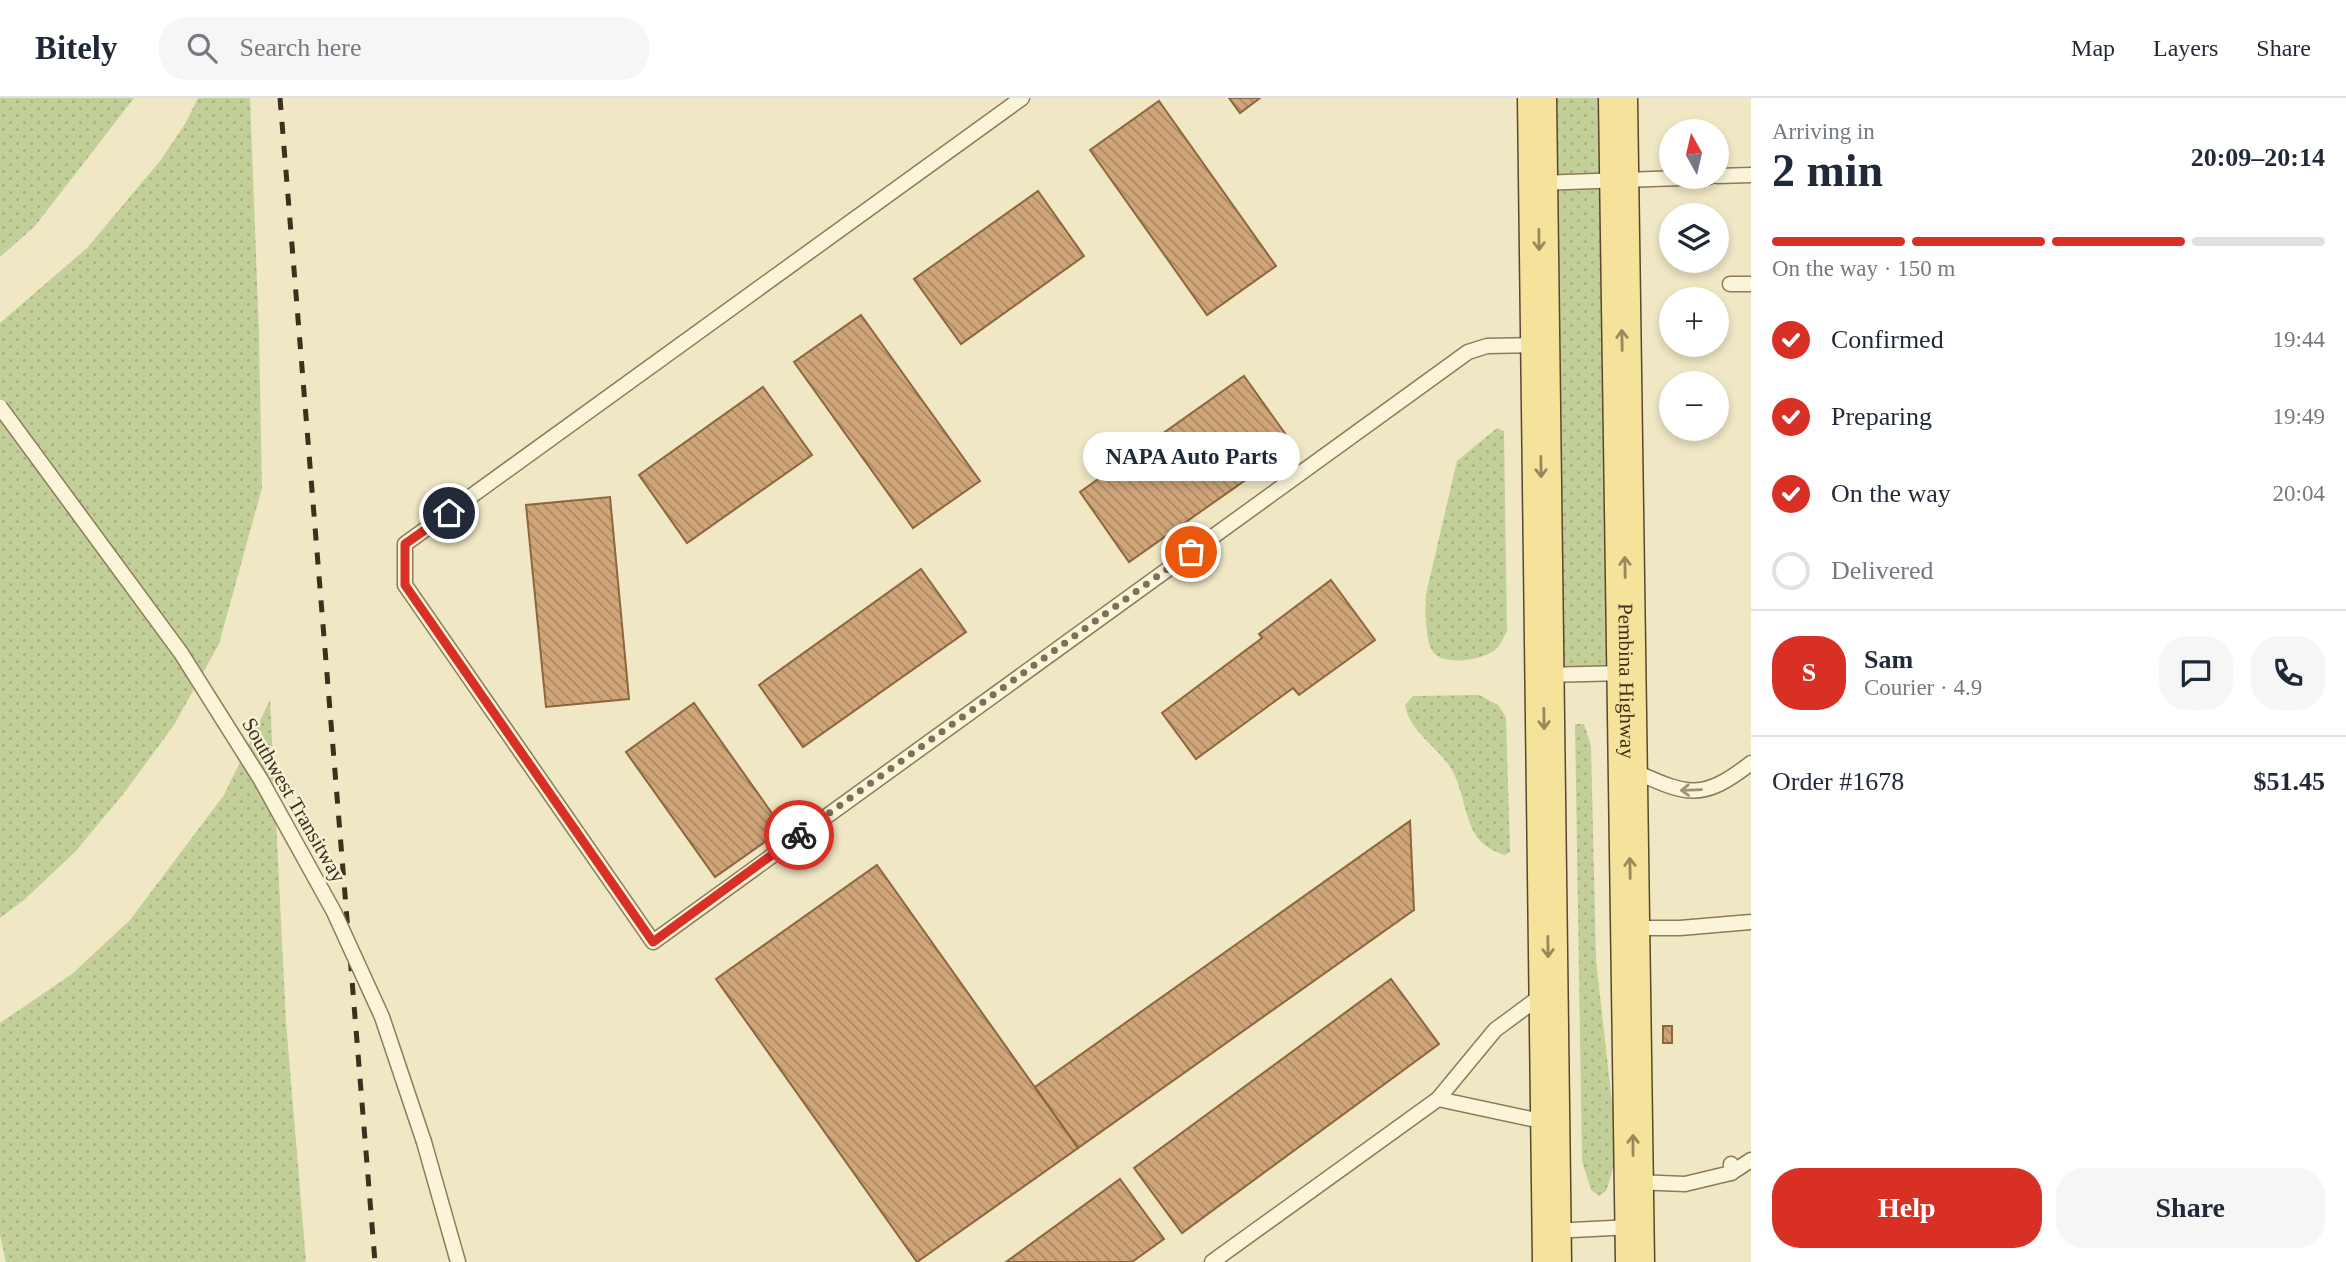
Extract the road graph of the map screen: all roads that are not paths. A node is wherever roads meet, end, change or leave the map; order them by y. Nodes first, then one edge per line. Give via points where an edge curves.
1 (1022, 98) edge
2 (1537, 98) edge
3 (1618, 98) edge
4 (1751, 175) edge
5 (1729, 176) edge
6 (1659, 179) edge
7 (1619, 181) junction
8 (1538, 183) junction
9 (1730, 284) dead end
10 (1751, 284) edge
11 (1540, 345) junction
12 (0, 407) edge
13 (1627, 673) junction
14 (1544, 675) junction
15 (1751, 763) edge
16 (1629, 769) junction
17 (1751, 922) edge
18 (1630, 928) junction
19 (1549, 990) junction
20 (1438, 1099) junction
21 (1550, 1123) junction
22 (1751, 1160) edge
23 (1633, 1182) junction
24 (1634, 1244) edge
25 (1552, 1247) edge
26 (458, 1262) edge
27 (1212, 1262) edge

1 - 11 lane via 405,544 405,585 653,942 1468,352 1487,346
2 - 8 main road
3 - 7 main road, Pembina Highway
4 - 5 lane
6 - 7 lane
7 - 8 lane
13 -> 7 main road, Pembina Highway
8 -> 11 main road
9 - 10 lane
11 -> 14 main road
12 - 26 lane, Southwest Transitway, bridge via 181,653 261,780 334,912 382,1017
13 - 14 lane
13 - 16 main road, Pembina Highway
14 -> 19 main road
15 -> 16 lane via 1705,790 1679,791
18 -> 16 main road, Pembina Highway
17 - 18 lane
23 -> 18 main road, Pembina Highway
19 - 20 lane via 1495,1030
19 - 21 main road
20 - 21 lane
20 - 27 lane
21 - 25 main road
22 - 23 lane via 1685,1184
23 - 24 main road, Pembina Highway
24 - 25 lane

